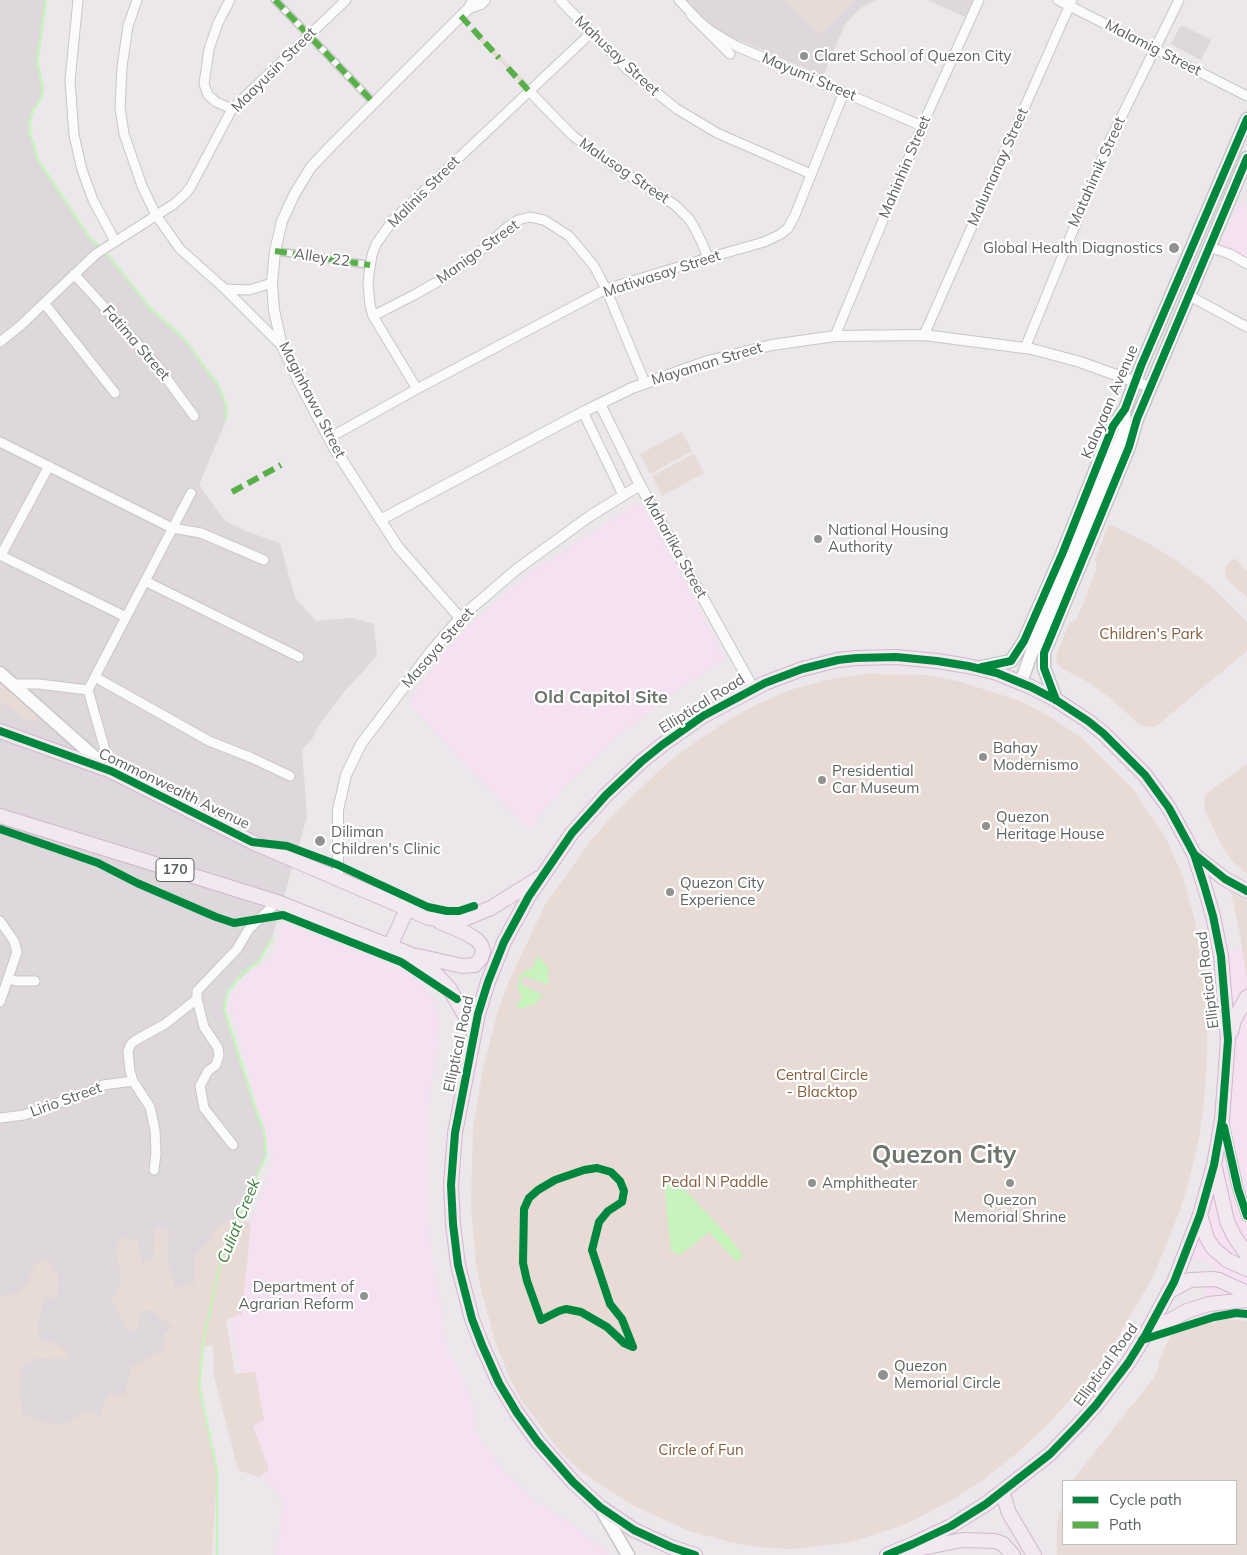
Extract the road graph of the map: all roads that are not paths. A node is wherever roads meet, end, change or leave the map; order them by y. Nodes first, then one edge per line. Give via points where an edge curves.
1 (78, 0) edge
2 (136, 0) edge
3 (230, 0) edge
4 (275, 0) edge
5 (346, 0) edge
6 (485, 0) edge
7 (560, 0) edge
8 (679, 0) edge
9 (979, 0) edge
10 (1058, 0) edge
11 (1178, 0) edge
12 (1071, 3) edge
13 (471, 4) edge
14 (591, 33) junction
15 (309, 34) junction
16 (1154, 49) junction
17 (529, 91) junction
18 (844, 92) junction
19 (1247, 96) edge
20 (374, 103) junction
21 (232, 108) junction
22 (1247, 119) edge
23 (922, 126) junction
24 (1232, 151) junction
25 (1247, 158) edge
26 (812, 174) junction
27 (156, 215) junction
28 (114, 241) junction
29 (1209, 247) junction
30 (275, 251) junction
31 (708, 258) junction
32 (370, 264) junction
33 (1247, 264) edge
34 (74, 274) junction
35 (272, 283) junction
36 (226, 289) junction
37 (606, 289) junction
38 (1188, 295) junction
39 (44, 302) junction
40 (373, 316) junction
41 (1247, 328) edge
42 (924, 335) junction
43 (835, 336) junction
44 (0, 342) edge
45 (282, 346) junction
46 (1025, 348) junction
47 (1135, 381) junction
48 (645, 383) junction
49 (1150, 387) junction
50 (417, 389) junction
51 (115, 393) dead end
52 (600, 404) junction
53 (583, 412) junction
54 (1124, 412) junction
55 (194, 416) dead end
56 (1137, 420) junction
57 (1125, 430) junction
58 (329, 438) junction
59 (0, 442) edge
60 (48, 466) junction
61 (640, 485) junction
62 (191, 493) dead end
63 (623, 495) junction
64 (380, 520) junction
65 (172, 528) junction
66 (1, 555) edge
67 (264, 560) dead end
68 (145, 581) junction
69 (126, 617) junction
70 (460, 618) junction
71 (1038, 651) junction
72 (299, 657) dead end
73 (975, 668) junction
74 (0, 673) edge
75 (95, 677) junction
76 (1021, 682) junction
77 (13, 684) junction
78 (753, 688) junction
79 (88, 690) junction
80 (1056, 700) junction
81 (0, 731) edge
82 (111, 772) junction
83 (290, 776) dead end
84 (0, 817) edge
85 (1194, 854) junction
86 (543, 875) junction
87 (338, 878) junction
88 (1247, 891) edge
89 (277, 902) junction
90 (407, 909) junction
91 (429, 918) junction
92 (0, 921) edge
93 (390, 946) junction
94 (410, 954) junction
95 (8, 979) junction
96 (35, 981) dead end
97 (1247, 997) edge
98 (197, 999) junction
99 (0, 1002) edge
100 (474, 1031) junction
101 (1228, 1040) junction
102 (132, 1081) junction
103 (0, 1118) edge
104 (1222, 1120) junction
105 (233, 1145) dead end
106 (1214, 1165) junction
107 (154, 1170) dead end
108 (1200, 1215) junction
109 (1247, 1216) edge
110 (1247, 1255) edge
111 (1227, 1260) junction
112 (1247, 1269) edge
113 (1219, 1280) junction
114 (1170, 1291) junction
115 (1247, 1293) edge
116 (1247, 1300) edge
117 (1146, 1334) junction
118 (1002, 1492) junction
119 (600, 1507) junction
120 (890, 1554) edge
121 (628, 1555) edge
122 (695, 1555) edge
123 (1013, 1555) edge
124 (1034, 1555) edge

1 - 28 street via 70,81 74,135 93,200
2 - 27 street via 126,34 120,108 131,157
3 - 21 street via 209,49 204,84 208,95 216,102
4 - 15 street
5 - 15 street, Maayusin Street
6 - 13 street, Maginhawa Street via 481,4
7 - 14 street, Mahusay Street
8 - 18 street, Mayumi Street via 698,20 705,27 730,54 691,15 697,20 704,25 711,31 736,46
9 - 23 street, Mahinhin Street
10 - 12 street, Malamig Street
11 - 16 street, Matahimik Street
12 - 16 street, Malamig Street
12 - 42 street, Malumanay Street
13 - 20 street, Maginhawa Street
14 - 17 street, Malinis Street
14 - 26 street, Mahusay Street via 646,85 683,113 717,133
15 - 20 street
15 - 21 street, Maayusin Street
16 - 19 street, Malamig Street
16 - 46 street, Matahimik Street via 1109,142
17 - 31 street, Malusog Street via 573,136 675,205 689,219
17 - 32 street, Malinis Street via 394,218 376,244
18 - 23 street, Mayumi Street
18 - 26 street, Matiwasay Street
20 - 30 street, Maginhawa Street via 321,155 303,180 288,207
21 - 27 street, Maayusin Street via 190,188
22 - 24 main road, Kalayaan Avenue
23 - 43 street, Mahinhin Street
24 - 25 street
24 - 47 main road, Kalayaan Avenue
25 - 29 main road, Kalayaan Avenue
26 - 31 street, Matiwasay Street via 796,215 782,234
27 - 28 street, Maayusin Street
27 - 36 street via 180,249
28 - 34 street, Maayusin Street
29 - 33 street
29 - 38 main road, Kalayaan Avenue
30 - 32 street, Alley 22
30 - 35 street, Maginhawa Street
31 - 37 street, Matiwasay Street
32 - 40 street, Malinis Street via 368,284
34 - 39 street, Maayusin Street
34 - 55 street, Fatima Street via 156,364
35 - 36 street via 249,290
35 - 45 street, Maginhawa Street
36 - 45 street
37 - 40 street, Manigo Street via 594,266 569,236 544,220 530,218 518,220 506,228 449,275
37 - 48 street, Manigo Street
37 - 50 street, Matiwasay Street
38 - 41 street
38 - 49 main road, Kalayaan Avenue
39 - 44 street, Maayusin Street
39 - 51 street
40 - 50 street, Malinis Street
42 - 43 street, Mayaman Street
42 - 46 street, Mayaman Street
43 - 48 street, Mayaman Street via 749,350
45 - 58 street, Maginhawa Street
46 - 47 street, Mayaman Street
47 - 49 street, Mayaman Street
47 - 54 main road, Kalayaan Avenue
48 - 52 street, Mayaman Street
49 - 56 main road, Kalayaan Avenue
50 - 58 street, Matiwasay Street
52 - 53 street, Mayaman Street
52 - 61 street, Maharlika Street
53 - 63 street, Maharlika Street
53 - 64 street, Mayaman Street
54 - 57 main road, Kalayaan Avenue
54 - 73 main road, Kalayaan Avenue via 1113,426 1024,641 1011,661
56 - 57 main road, Kalayaan Avenue
56 - 71 main road, Kalayaan Avenue via 1121,465
57 - 71 main road, Kalayaan Avenue
58 - 64 street, Maginhawa Street
59 - 60 street
60 - 65 street
60 - 66 street
61 - 63 street, Masaya Street
61 - 78 street, Maharlika Street
62 - 65 street
63 - 70 street, Masaya Street via 535,555
64 - 70 street, Maginhawa Street via 398,547
65 - 67 street via 201,533
65 - 68 street
66 - 69 street
68 - 69 street
68 - 72 street
69 - 75 street
70 - 87 street, Masaya Street via 360,744 353,758 339,804
71 - 76 main road, Kalayaan Avenue
71 - 80 main road
73 - 76 main road, Elliptical Road
73 - 78 main road, Elliptical Road via 917,658 856,658 802,668
74 - 77 main road
75 - 79 street
75 - 83 street via 209,740
76 - 80 main road, Elliptical Road
77 - 79 street
77 - 82 main road
78 - 86 main road, Elliptical Road via 703,716 641,762 588,814
79 - 82 street
80 - 85 main road, Elliptical Road via 1088,721 1134,762 1169,808
81 - 82 main road, Commonwealth Avenue
82 - 87 main road, Commonwealth Avenue via 252,842
84 - 89 main road, 170
85 - 88 main road via 1225,879
85 - 101 main road, Elliptical Road via 1220,947
86 - 91 main road, Commonwealth Avenue via 491,908 471,916 448,920
86 - 100 main road, Elliptical Road via 504,942 485,990
87 - 90 main road, Commonwealth Avenue
89 - 93 main road, 170
89 - 98 street via 249,929 230,956 197,991
90 - 91 main road, Commonwealth Avenue
90 - 93 main road
91 - 94 main road via 477,940 481,945 481,958 474,965 462,966
92 - 95 street via 14,941 17,952
93 - 94 main road, 170
94 - 100 main road, 170 via 449,988
95 - 96 street
95 - 99 street
97 - 101 main road via 1234,1020
98 - 102 street via 165,1024 131,1044 128,1057
98 - 105 street via 204,1027 219,1055 216,1065 208,1071 200,1086 204,1108
100 - 119 main road, Elliptical Road via 455,1133 451,1185 454,1237 464,1292 484,1351 517,1413 561,1469
101 - 104 main road, Elliptical Road
102 - 103 street, Lirio Street via 103,1086 24,1115
102 - 107 street via 150,1107 155,1130
104 - 106 main road, Elliptical Road
104 - 109 street
106 - 108 main road, Elliptical Road
106 - 110 main road via 1227,1221
108 - 111 main road via 1213,1248
108 - 114 main road, Elliptical Road
111 - 112 main road
111 - 113 main road via 1217,1267
113 - 114 main road via 1190,1280
113 - 115 main road
114 - 117 main road, Elliptical Road
116 - 117 main road via 1216,1303 1188,1311
117 - 118 main road, Elliptical Road via 1112,1384 1078,1425
118 - 120 main road, Elliptical Road via 950,1526
118 - 124 main road
119 - 121 main road
119 - 122 main road, Elliptical Road via 652,1539
120 - 123 main road via 962,1540 995,1540 1004,1544

